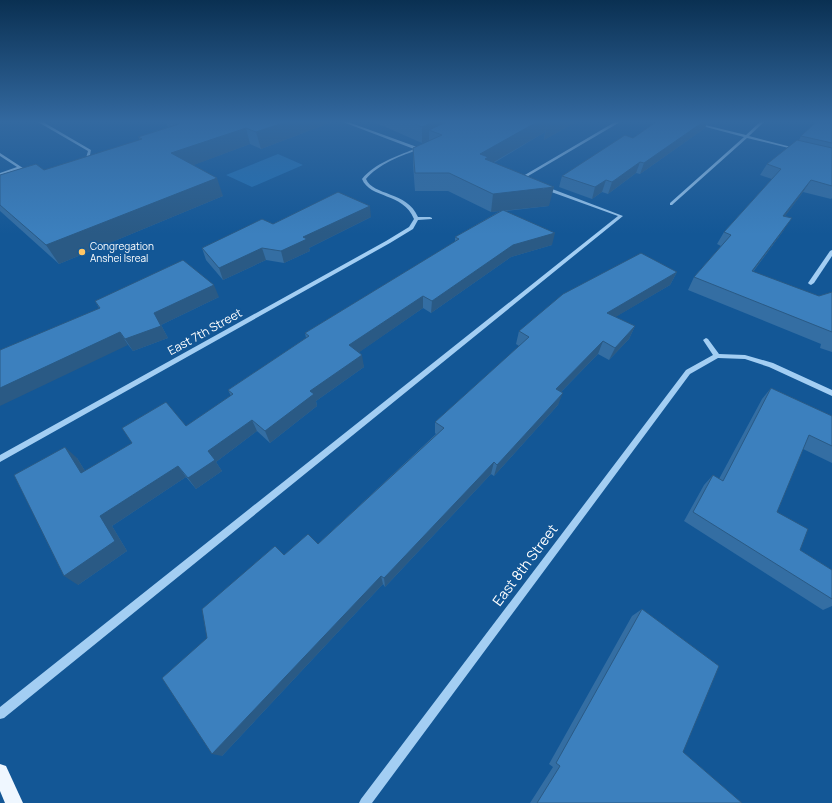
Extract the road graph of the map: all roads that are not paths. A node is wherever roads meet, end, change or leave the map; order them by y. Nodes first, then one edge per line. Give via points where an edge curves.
1 (7, 159) edge
2 (87, 159) edge
3 (394, 159) edge
4 (554, 159) edge
5 (720, 159) edge
6 (81, 162) edge
7 (19, 168) junction
8 (0, 174) edge
9 (32, 174) edge
10 (672, 204) dead end
11 (430, 218) dead end
12 (416, 219) junction
13 (832, 252) edge
14 (811, 283) dead end
15 (706, 340) dead end
16 (717, 356) junction
17 (832, 392) edge
18 (0, 459) edge
19 (0, 714) edge
20 (0, 772) edge
21 (14, 803) edge
22 (365, 803) edge

1 - 7 street
2 - 6 street
3 - 12 street via 368,172 364,179 369,187 412,208
4 - 19 street via 520,179 621,216
5 - 10 street
7 - 8 street
7 - 9 street
11 - 12 street
12 - 18 street, East 7th Street via 411,228 388,242
13 - 14 street
15 - 16 street
16 - 17 street via 745,357 771,365
16 - 22 street, East 8th Street via 688,372
20 - 21 main road

